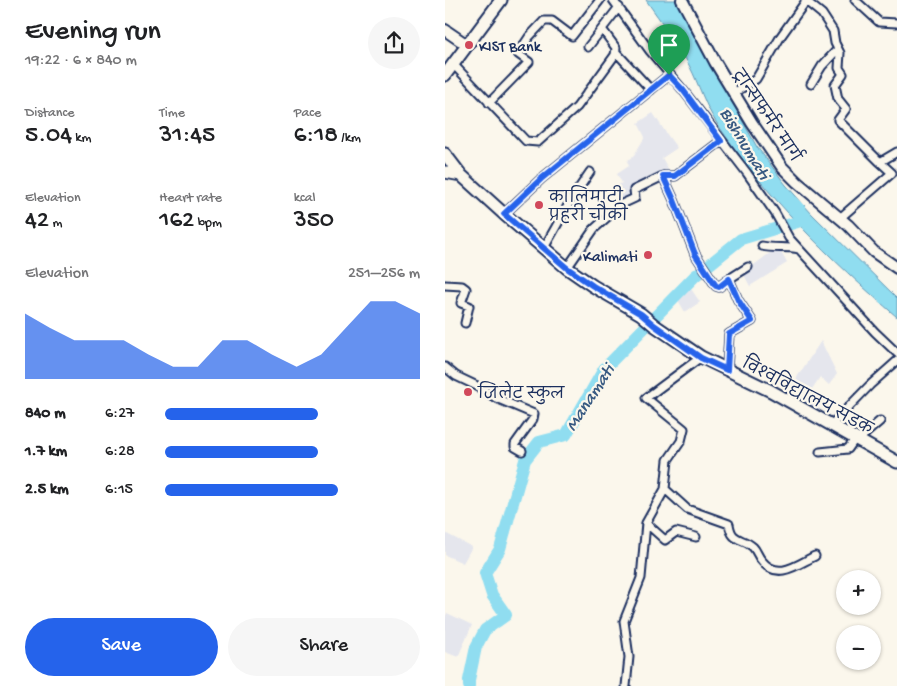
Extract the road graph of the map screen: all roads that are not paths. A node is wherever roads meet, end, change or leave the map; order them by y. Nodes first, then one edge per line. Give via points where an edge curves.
1 (501, 0) edge
2 (600, 0) edge
3 (613, 0) edge
4 (682, 0) edge
5 (855, 0) edge
6 (805, 1) edge
7 (619, 6) junction
8 (897, 24) edge
9 (602, 29) junction
10 (445, 30) edge
11 (467, 45) junction
12 (587, 46) dead end
13 (616, 52) junction
14 (840, 53) junction
15 (453, 64) junction
16 (445, 75) edge
17 (669, 75) junction
18 (811, 84) dead end
19 (651, 90) junction
20 (734, 93) junction
21 (489, 103) junction
22 (721, 141) junction
23 (897, 152) edge
24 (445, 154) edge
25 (880, 162) junction
26 (445, 172) edge
27 (590, 172) dead end
28 (461, 175) junction
29 (663, 176) junction
30 (504, 214) junction
31 (841, 218) junction
32 (762, 246) dead end
33 (544, 248) junction
34 (799, 249) junction
35 (748, 267) dead end
36 (567, 268) junction
37 (897, 268) edge
38 (729, 279) junction
39 (445, 285) edge
40 (465, 323) dead end
41 (897, 353) edge
42 (701, 358) junction
43 (897, 361) edge
44 (445, 367) edge
45 (727, 370) junction
46 (880, 421) dead end
47 (831, 425) junction
48 (857, 440) junction
49 (522, 451) dead end
50 (820, 452) dead end
51 (897, 462) edge
52 (665, 490) junction
53 (646, 523) junction
54 (696, 537) dead end
55 (815, 556) dead end
56 (626, 686) edge

1 - 11 main road
2 - 21 street via 571,36 552,21 544,21 518,54 529,62
3 - 7 street
4 - 20 main road, ट्रान्सफर्मर मार्ग
5 - 8 street via 879,22
6 - 14 street via 822,14 833,31
6 - 20 street via 756,79
7 - 9 street
7 - 17 street
9 - 12 street
9 - 13 street
10 - 11 main road
11 - 15 main road
13 - 19 street
13 - 21 street via 577,106 538,142 526,141
14 - 18 street via 835,52 821,66
14 - 25 street via 839,68 843,74 835,85 838,99 846,109 838,120
15 - 16 main road
15 - 21 street
17 - 19 street
17 - 22 street
19 - 30 street via 541,179
20 - 31 main road, ट्रान्सफर्मर मार्ग via 782,167
22 - 29 street via 675,176
22 - 34 street
23 - 25 street
24 - 28 main road, विश्वविद्यालय सडक
25 - 31 street via 892,173
26 - 28 main road
27 - 33 street
28 - 30 main road, विश्वविद्यालय सडक
29 - 36 street via 634,190 635,198 622,204 594,229
29 - 38 street via 705,271 717,287
30 - 33 main road, विश्वविद्यालय सडक
31 - 37 main road, ट्रान्सफर्मर मार्ग via 874,252
32 - 34 street
33 - 36 main road, विश्वविद्यालय सडक
34 - 41 street
35 - 38 street
36 - 42 main road, विश्वविद्यालय सडक via 641,314
38 - 45 street via 752,321 729,334
39 - 40 street via 466,289 461,303 469,306
42 - 45 main road, विश्वविद्यालय सडक
42 - 52 street via 646,398 684,429 681,441 668,460
43 - 47 street
44 - 49 street via 496,398 534,414 515,444
45 - 47 main road, विश्वविद्यालय सडक
46 - 48 street
47 - 48 main road, विश्वविद्यालय सडक
48 - 50 street via 848,449
48 - 51 main road, विश्वविद्यालय सडक
52 - 53 street
52 - 55 street via 687,509 729,524 730,533 754,548 770,568 792,569
53 - 54 street via 665,540 676,532
53 - 56 street via 641,578 624,621 629,657

